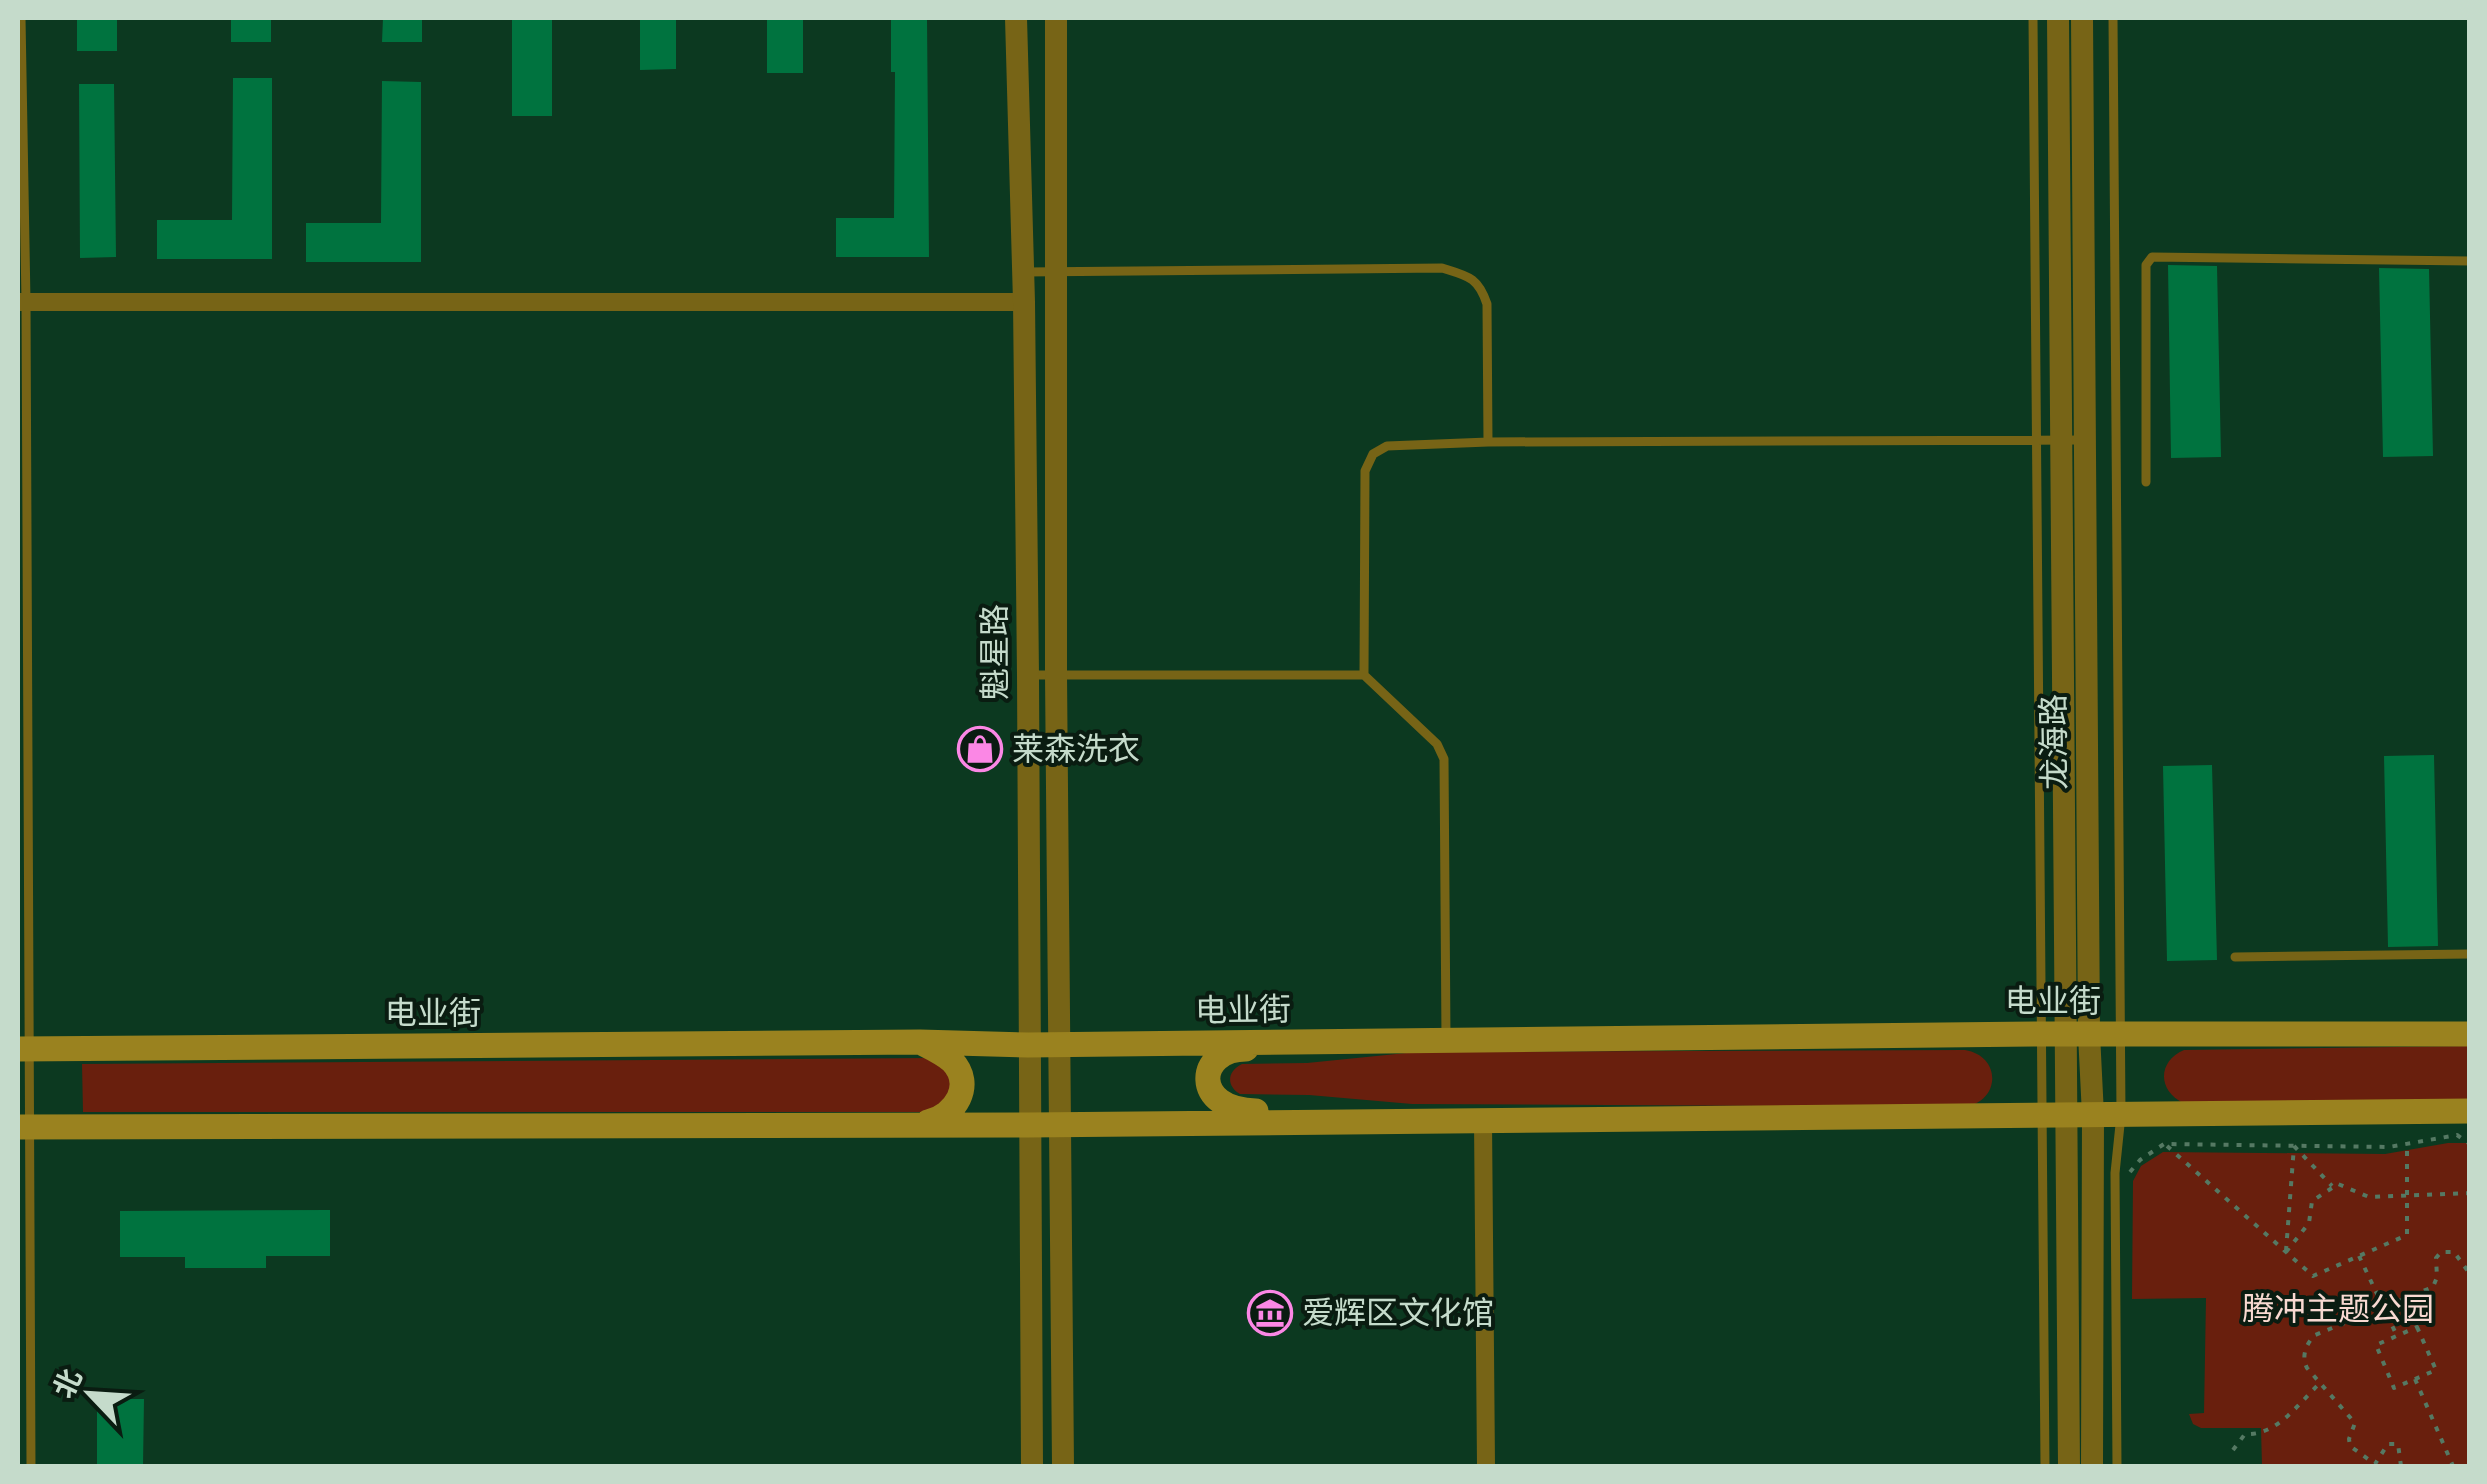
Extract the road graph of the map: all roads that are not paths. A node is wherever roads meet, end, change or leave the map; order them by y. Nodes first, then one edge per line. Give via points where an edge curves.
1 (22, 18) edge
2 (1016, 18) edge
3 (1056, 18) edge
4 (2033, 18) edge
5 (2058, 18) edge
6 (2082, 18) edge
7 (2113, 18) edge
8 (2470, 261) edge
9 (1021, 272) junction
10 (1056, 272) junction
11 (22, 302) edge
12 (1024, 302) junction
13 (2036, 440) junction
14 (2072, 440) junction
15 (1488, 442) junction
16 (2146, 482) dead end
17 (1028, 674) junction
18 (1056, 674) junction
19 (1364, 675) junction
20 (2470, 954) edge
21 (2236, 957) dead end
22 (2064, 1034) junction
23 (2119, 1034) junction
24 (2470, 1034) edge
25 (1446, 1040) junction
26 (1359, 1041) junction
27 (920, 1042) junction
28 (1028, 1045) junction
29 (1060, 1045) junction
30 (23, 1049) edge
31 (2470, 1111) edge
32 (2054, 1115) junction
33 (2093, 1115) junction
34 (2121, 1115) junction
35 (1483, 1121) junction
36 (1364, 1122) junction
37 (1028, 1125) junction
38 (1061, 1125) junction
39 (913, 1126) junction
40 (23, 1127) edge
41 (31, 1466) edge
42 (1032, 1466) edge
43 (1063, 1466) edge
44 (1486, 1466) edge
45 (2044, 1466) edge
46 (2069, 1466) edge
47 (2092, 1466) edge
48 (2117, 1466) edge

1 - 11 lane
2 - 9 street, 魁星路
3 - 10 street, 魁星路
4 - 13 lane
5 - 14 street, 龙海路
6 - 14 street, 龙海路
7 - 23 lane
8 - 16 lane via 2152,257 2146,266
9 - 10 lane
9 - 12 street, 魁星路
10 - 15 lane via 1442,268 1470,277 1487,304
10 - 18 street, 魁星路
11 - 12 street
11 - 30 lane
12 - 17 street, 魁星路
13 - 14 lane
13 - 15 lane
13 - 22 lane
14 - 22 street, 龙海路
15 - 19 lane via 1387,446 1373,454 1365,471
17 - 18 lane
17 - 28 street, 魁星路
18 - 19 lane
18 - 29 street, 魁星路
19 - 25 lane via 1437,744 1444,759
20 - 21 lane
22 - 23 main road, 电业街
22 - 25 main road, 电业街
22 - 32 street, 龙海路
22 - 33 street, 龙海路
23 - 24 main road, 电业街
23 - 34 lane
25 - 26 main road, 电业街
26 - 29 main road, 电业街
26 - 36 main road via 1227,1052 1213,1064 1208,1082 1215,1099 1231,1110 1311,1111
27 - 28 main road, 电业街
27 - 30 main road, 电业街
27 - 39 main road via 949,1058 962,1088 945,1117
28 - 29 main road, 电业街
28 - 37 street, 魁星路
29 - 38 street, 魁星路
30 - 40 lane
31 - 34 main road
32 - 33 main road
32 - 35 main road
32 - 45 lane
32 - 46 street, 龙海路
33 - 34 main road
33 - 47 street, 龙海路
34 - 48 lane via 2114,1173
35 - 36 main road
35 - 44 street
36 - 38 main road
37 - 38 main road
37 - 39 main road
37 - 42 street, 魁星路
38 - 43 street, 魁星路
39 - 40 main road
40 - 41 lane

